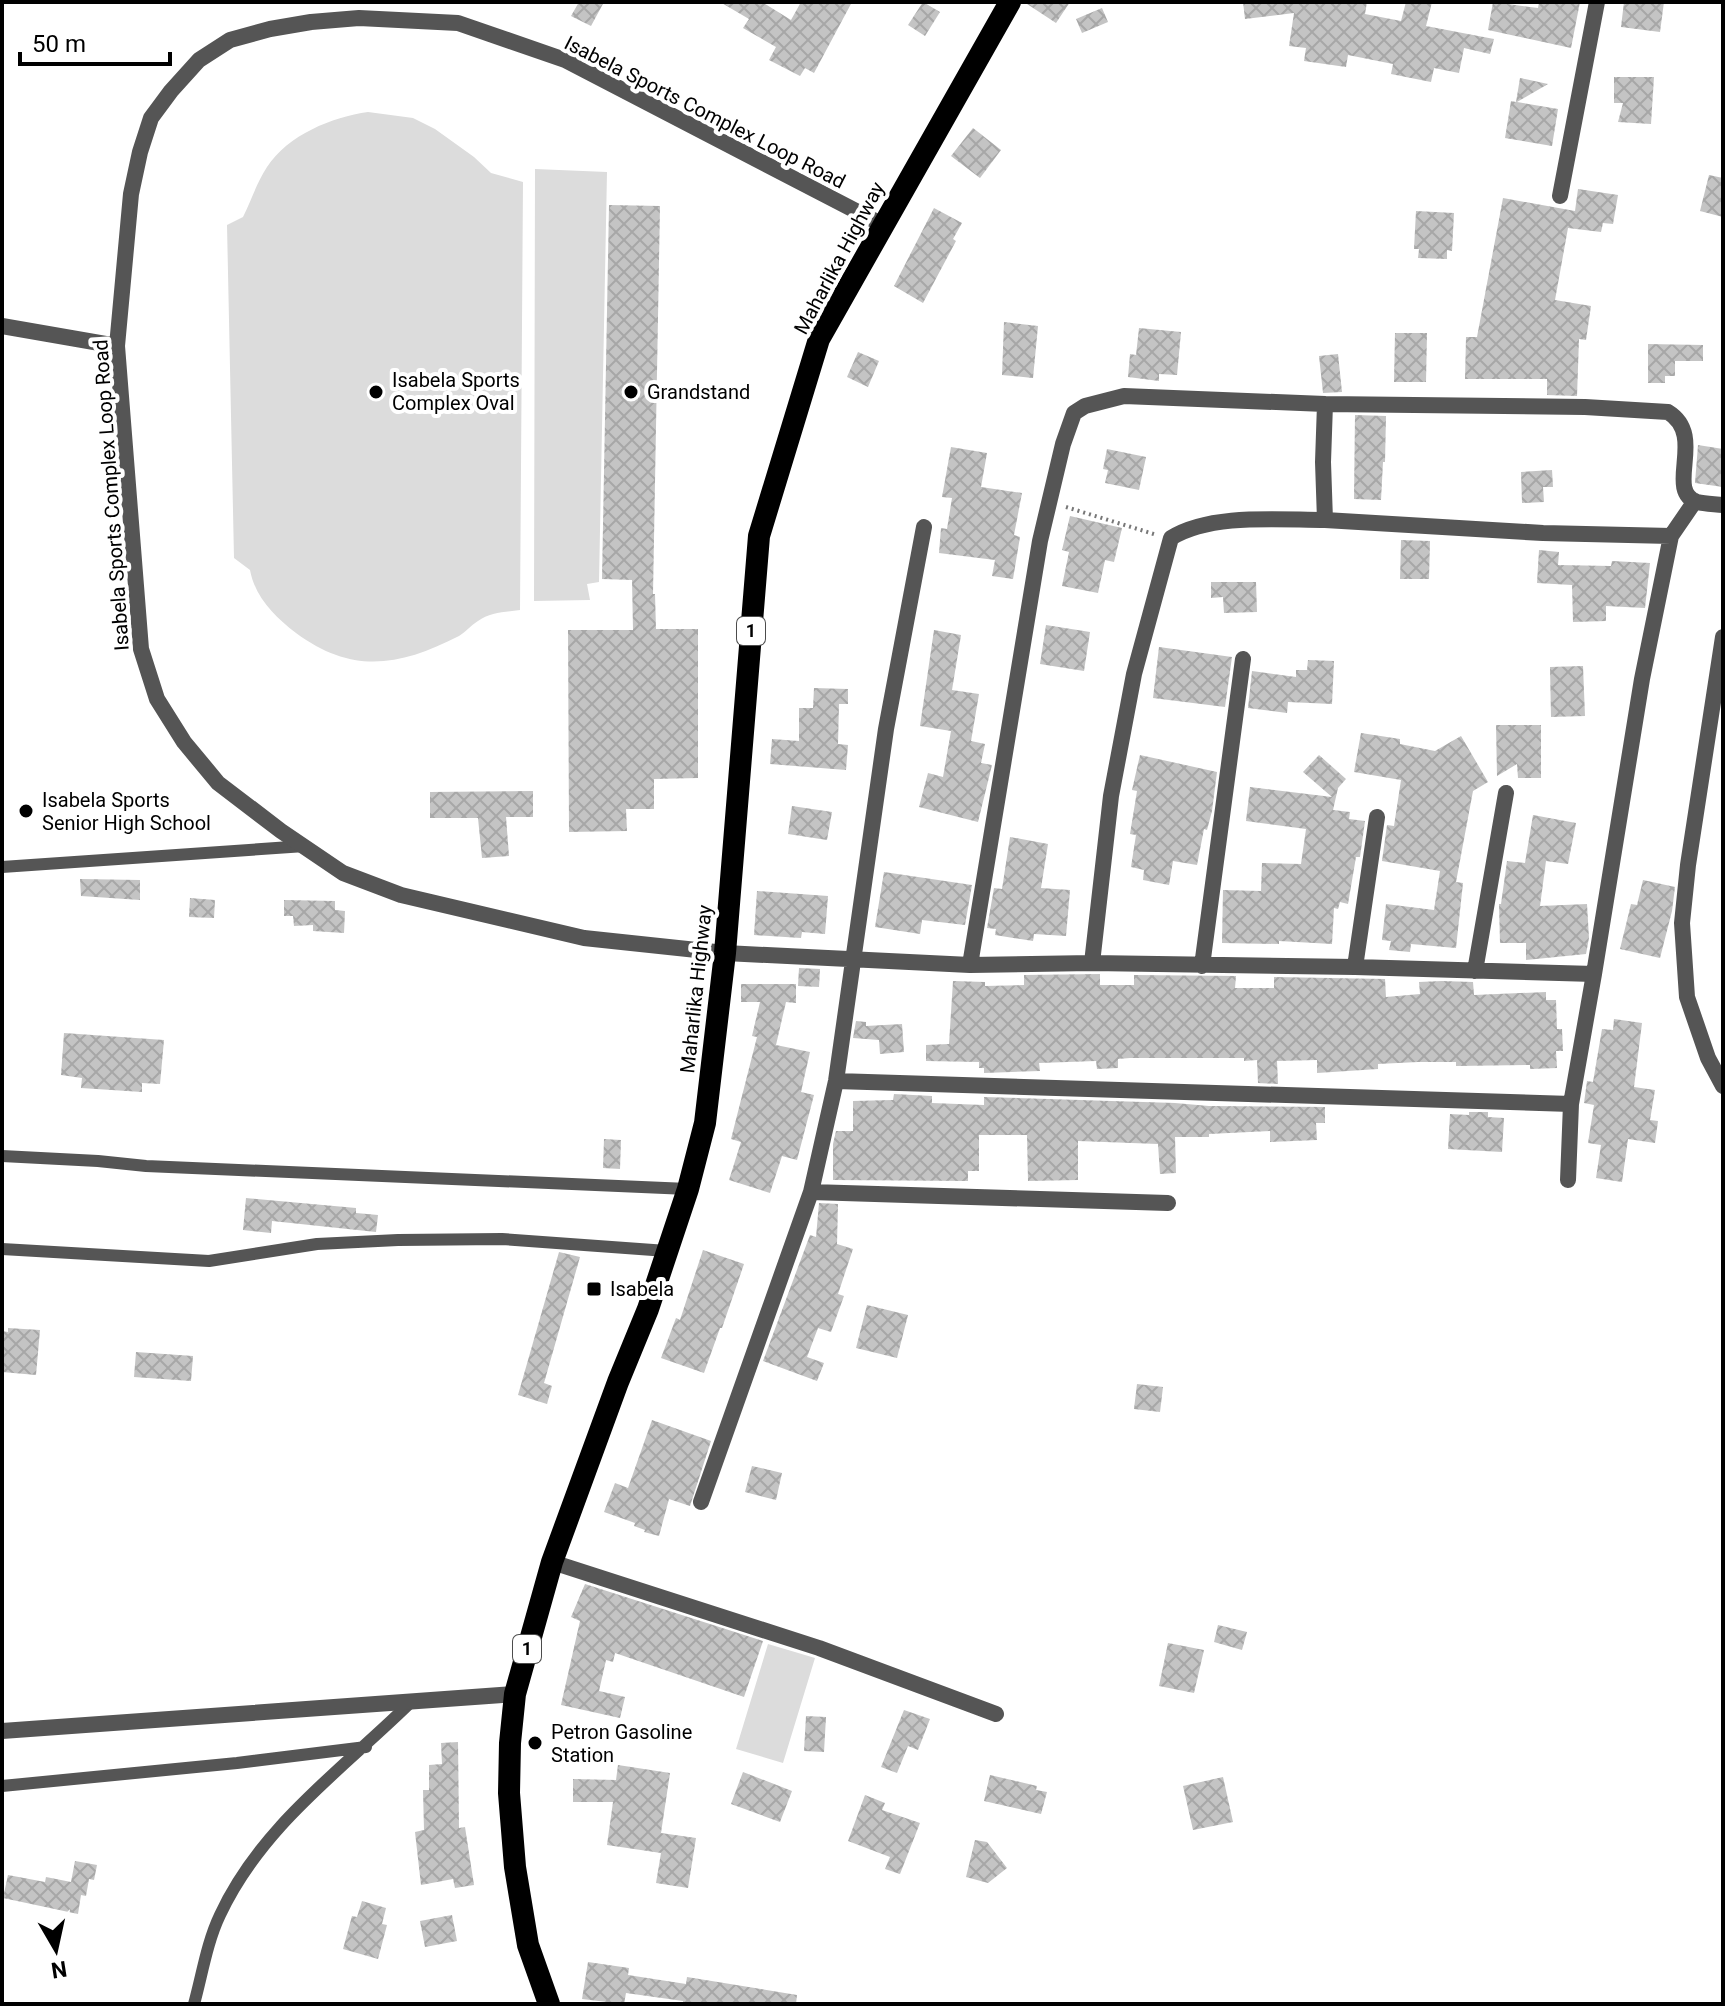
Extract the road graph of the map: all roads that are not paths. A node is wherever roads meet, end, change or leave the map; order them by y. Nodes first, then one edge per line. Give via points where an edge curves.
1 (1597, 2) edge
2 (1001, 5) edge
3 (1560, 196) dead end
4 (883, 225) junction
5 (2, 326) edge
6 (117, 346) junction
7 (1325, 404) junction
8 (1695, 501) junction
9 (1723, 505) edge
10 (1325, 520) junction
11 (924, 527) dead end
12 (1671, 536) junction
13 (1723, 637) edge
14 (1243, 659) dead end
15 (1506, 793) dead end
16 (1377, 817) dead end
17 (305, 846) junction
18 (2, 867) edge
19 (725, 953) junction
20 (852, 960) junction
21 (1092, 963) junction
22 (970, 965) junction
23 (1202, 966) junction
24 (1355, 967) junction
25 (1475, 971) junction
26 (1594, 974) junction
27 (836, 1081) junction
28 (1723, 1086) edge
29 (1571, 1104) junction
30 (2, 1156) edge
31 (1568, 1180) dead end
32 (688, 1189) junction
33 (811, 1192) junction
34 (1168, 1203) dead end
35 (2, 1249) edge
36 (667, 1251) junction
37 (701, 1502) dead end
38 (552, 1562) junction
39 (515, 1694) junction
40 (412, 1701) junction
41 (996, 1714) dead end
42 (2, 1731) edge
43 (366, 1747) junction
44 (2, 1786) edge
45 (194, 2004) edge
46 (549, 2004) edge

1 - 3 street
2 - 4 highway, Maharlika Highway / 1
4 - 6 street, Isabela Sports Complex Loop Road via 565,60 458,23 359,18 270,29 230,40 199,60 151,118 131,194
4 - 19 highway, Maharlika Highway / 1 via 819,339 759,536
5 - 6 street
6 - 17 street, Isabela Sports Complex Loop Road via 141,649 157,699 218,783
7 - 8 street via 1668,412 1686,435 1684,485
7 - 10 street
7 - 22 street via 1124,396 1074,413 1048,502 1024,628
8 - 9 street
8 - 12 street
10 - 12 street
10 - 21 street via 1205,524 1171,538 1128,704 1111,796
11 - 20 street via 886,729
12 - 26 street
13 - 28 street via 1682,923 1687,997
14 - 23 street
15 - 25 street
16 - 24 street
17 - 18 lane
17 - 19 street, Isabela Sports Complex Loop Road via 343,873 447,907 584,938
19 - 20 street, Isabela Sports Complex Loop Road
19 - 32 highway, Maharlika Highway / 1 via 705,1123
20 - 22 street, Isabela Sports Complex Loop Road
20 - 27 street
21 - 22 street, Isabela Sports Complex Loop Road
21 - 23 street, Isabela Sports Complex Loop Road
23 - 24 street, Isabela Sports Complex Loop Road
24 - 25 street, Isabela Sports Complex Loop Road
25 - 26 street, Isabela Sports Complex Loop Road
26 - 29 street
27 - 29 street
27 - 33 street
29 - 31 street
30 - 32 lane
32 - 36 highway, Maharlika Highway / 1
33 - 34 street
33 - 37 street
35 - 36 lane via 209,1261 317,1244 502,1239
36 - 38 highway, Maharlika Highway / 1
38 - 39 highway, Maharlika Highway / 1
38 - 41 street via 819,1648
39 - 40 street
39 - 46 highway, Maharlika Highway / 1 via 509,1793 515,1867 528,1945
40 - 42 street
40 - 43 lane
43 - 44 lane
43 - 45 lane via 288,1815 252,1860 219,1917

